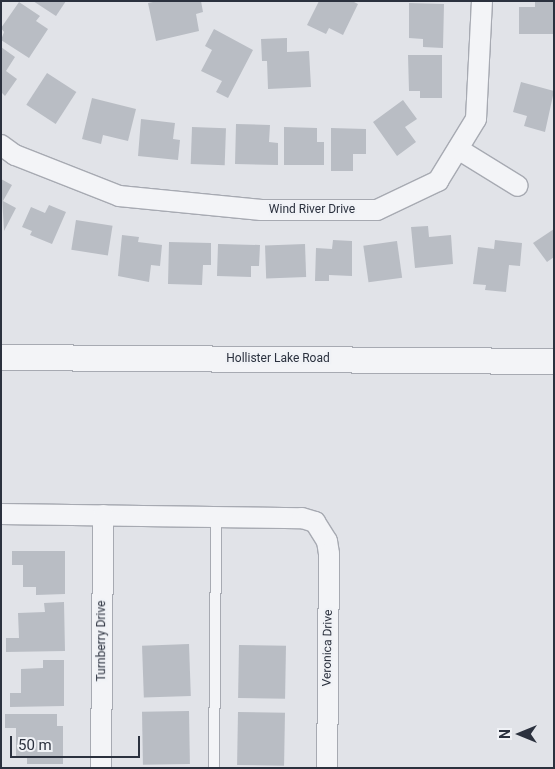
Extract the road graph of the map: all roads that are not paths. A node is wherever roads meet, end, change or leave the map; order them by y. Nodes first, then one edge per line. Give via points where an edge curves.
1 (482, 1) edge
2 (1, 145) edge
3 (458, 149) junction
4 (518, 186) dead end
5 (1, 357) edge
6 (554, 361) edge
7 (1, 514) edge
8 (103, 515) junction
9 (216, 517) junction
10 (101, 768) edge
11 (214, 768) edge
12 (327, 768) edge

1 - 3 street, Wind River Drive via 476,120
2 - 3 street, Wind River Drive via 15,155 119,196 261,210 377,210 438,181
3 - 4 street
5 - 6 street, Hollister Lake Road
7 - 8 street
8 - 9 street
8 - 10 street, Turnberry Drive
9 - 11 lane
9 - 12 street, Veronica Drive via 302,518 315,522 322,530 329,554

